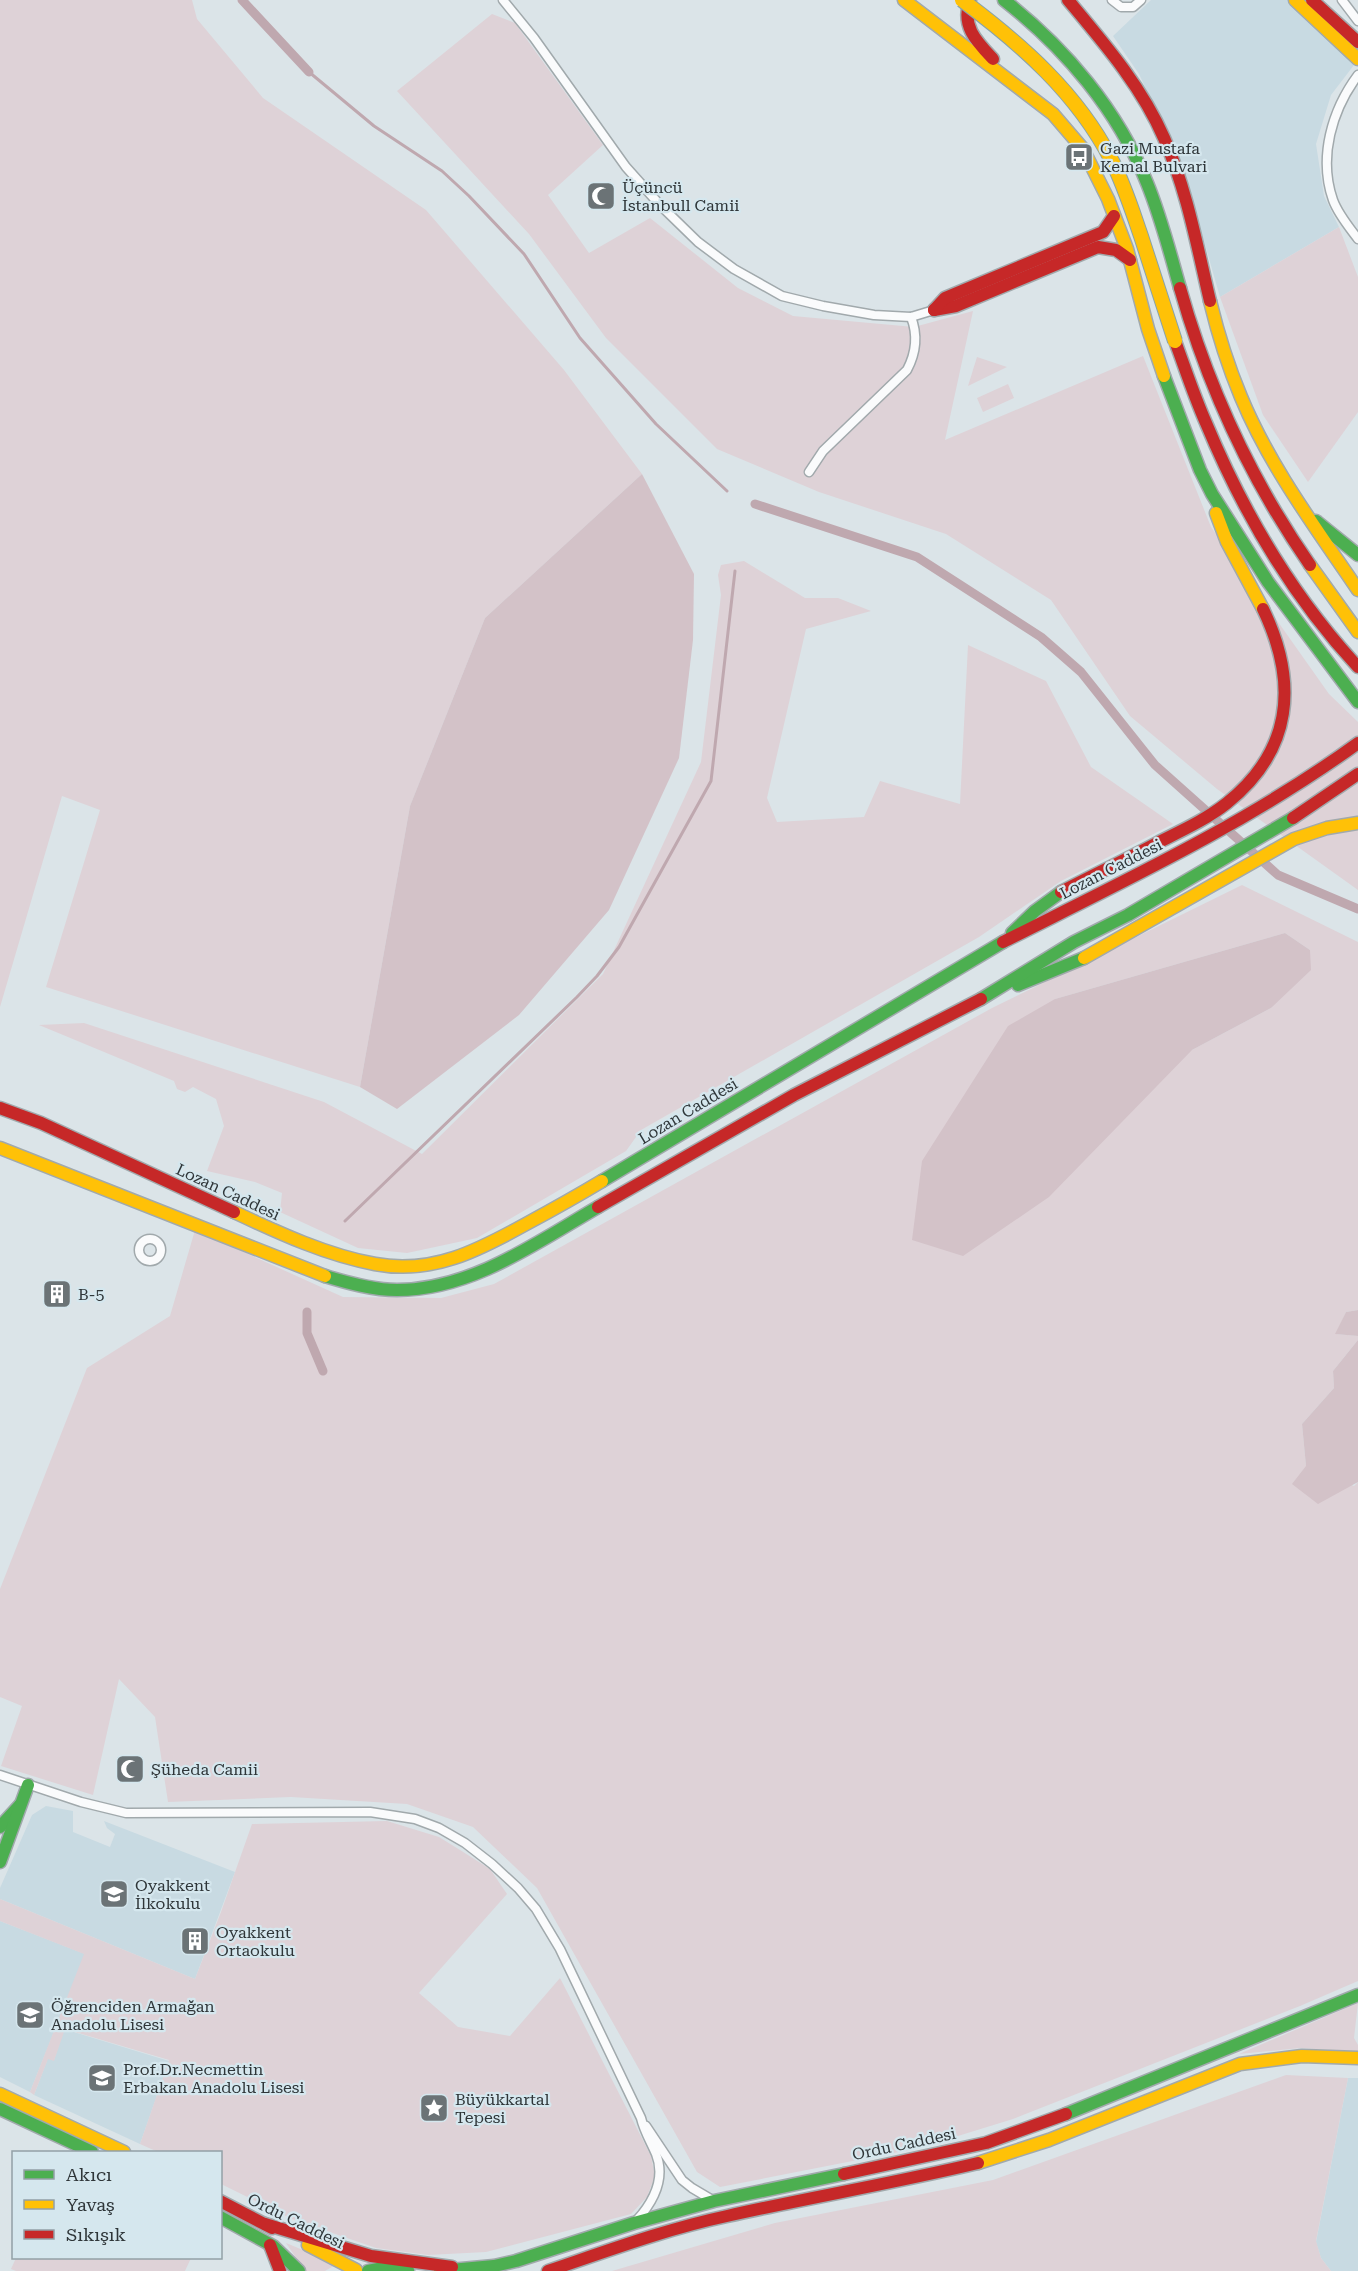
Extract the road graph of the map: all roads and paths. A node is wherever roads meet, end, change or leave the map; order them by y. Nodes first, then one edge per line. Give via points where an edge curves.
1 (503, 0) edge
2 (904, 0) edge
3 (962, 0) edge
4 (970, 0) edge
5 (1004, 0) edge
6 (1068, 0) edge
7 (1112, 0) edge
8 (1141, 0) edge
9 (1342, 0) edge
10 (1305, 2) edge
11 (1358, 21) edge
12 (1358, 42) edge
13 (1358, 59) edge
14 (1358, 75) edge
15 (1015, 82) junction
16 (1114, 216) junction
17 (1358, 239) edge
18 (1130, 260) junction
19 (934, 310) junction
20 (911, 317) junction
21 (809, 472) dead end
22 (1212, 494) junction
23 (1309, 515) junction
24 (1358, 555) edge
25 (1358, 590) edge
26 (1358, 632) edge
27 (1358, 667) edge
28 (1358, 702) edge
29 (1358, 743) edge
30 (1358, 774) edge
31 (1358, 823) edge
32 (1002, 942) junction
33 (982, 998) junction
34 (0, 1108) edge
35 (0, 1148) edge
36 (0, 1775) edge
37 (28, 1785) junction
38 (21, 1804) junction
39 (0, 1827) edge
40 (0, 1862) edge
41 (1358, 1995) edge
42 (1358, 2058) edge
43 (0, 2094) edge
44 (0, 2109) edge
45 (641, 2118) junction
46 (90, 2151) edge
47 (122, 2151) edge
48 (714, 2200) junction
49 (222, 2202) edge
50 (222, 2218) edge
51 (634, 2223) junction
52 (265, 2224) junction
53 (270, 2245) junction
54 (461, 2269) junction
55 (280, 2271) edge
56 (299, 2271) edge
57 (357, 2271) edge
58 (439, 2271) edge
59 (548, 2271) edge

1 - 20 street via 626,167 698,242 734,269 782,296 874,315
2 - 15 main road
3 - 27 main road, bridge via 1027,50 1063,86 1106,148 1125,188 1175,341 1211,434 1251,515 1291,582 1335,644
4 - 15 main road via 966,9 971,36
5 - 26 main road via 1074,66 1132,149 1166,239 1192,331 1230,424 1273,509
6 - 23 main road via 1131,80 1163,137 1188,210 1230,371 1253,422
7 - 8 street via 1121,7 1133,7
9 - 11 street
10 - 12 main road
10 - 13 main road
14 - 17 street via 1338,110 1327,156 1333,200
15 - 16 main road via 1053,114 1083,149
16 - 18 main road
16 - 19 main road via 1102,232 945,298
18 - 19 main road via 1123,252 1098,247 956,306
18 - 22 main road via 1148,329 1176,409
19 - 20 street
20 - 21 street via 916,343 907,370 823,452
22 - 28 main road via 1268,582
22 - 32 main road via 1217,517 1277,642 1284,667 1285,704 1268,757 1238,796 1217,812 1061,892
23 - 24 main road
23 - 25 main road
29 - 32 main road, Lozan Caddesi via 1237,822
30 - 33 main road via 1314,805
31 - 33 main road via 1294,839 1084,958
32 - 34 main road, Lozan Caddesi via 570,1200 477,1251 443,1262 377,1265 348,1258 283,1235 41,1123
33 - 35 main road via 794,1095 499,1264 471,1276 426,1287 382,1289 320,1275
36 - 37 street
37 - 38 main road
37 - 45 street via 126,1813 370,1812 415,1819 439,1828 492,1864 536,1909 560,1949
38 - 39 main road
38 - 40 main road
41 - 48 main road, Ordu Caddesi via 1012,2135 918,2159
42 - 59 main road via 1302,2056 1240,2064 1049,2140 988,2160 725,2216 629,2242
43 - 47 main road
44 - 46 main road
45 - 48 street via 682,2180
45 - 51 street via 656,2154 659,2179 652,2202
48 - 51 main road, Ordu Caddesi
49 - 52 main road, Ordu Caddesi
50 - 53 main road, Ordu Caddesi
51 - 54 main road, Ordu Caddesi via 524,2259
52 - 54 main road via 371,2256
52 - 57 main road, Ordu Caddesi
53 - 55 main road
53 - 56 main road, Ordu Caddesi via 291,2259
54 - 58 main road, Ordu Caddesi
57 - 58 main road, Ordu Caddesi

